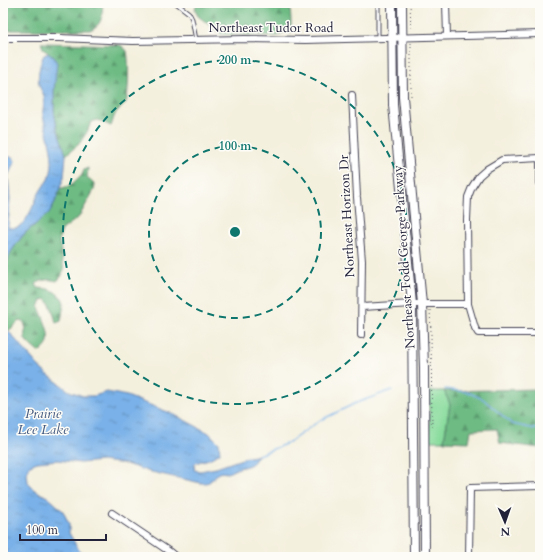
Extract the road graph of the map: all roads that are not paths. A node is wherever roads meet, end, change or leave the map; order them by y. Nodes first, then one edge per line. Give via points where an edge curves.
1 (176, 3) edge
2 (378, 3) edge
3 (392, 3) edge
4 (402, 3) edge
5 (446, 3) edge
6 (540, 34) edge
7 (448, 36) junction
8 (402, 37) junction
9 (3, 38) edge
10 (378, 38) junction
11 (393, 38) junction
12 (196, 40) junction
13 (352, 95) dead end
14 (540, 158) edge
15 (540, 183) edge
16 (412, 304) junction
17 (422, 304) junction
18 (468, 304) junction
19 (362, 307) junction
20 (540, 333) edge
21 (362, 335) dead end
22 (540, 486) edge
23 (112, 513) dead end
24 (176, 557) edge
25 (414, 557) edge
26 (425, 557) edge
27 (469, 557) edge

1 - 12 lane via 189,13
2 - 10 lane
3 - 11 main road, Northeast Todd George Parkway
4 - 8 main road, Northeast Todd George Parkway
5 - 7 street
6 - 7 street, Northeast Tudor Road
7 - 8 street, Northeast Tudor Road
8 - 11 street, Northeast Tudor Road
8 - 17 main road, Northeast Todd George Parkway via 404,114
9 - 12 street, Northeast Tudor Road
10 - 11 street, Northeast Tudor Road
10 - 12 street, Northeast Tudor Road
11 - 16 main road, Northeast Todd George Parkway via 393,105
13 - 19 street, Northeast Horizon Dr via 362,261
14 - 15 street
14 - 18 street via 502,160 479,176 472,187 468,197 467,220
16 - 17 street
16 - 19 street
16 - 25 main road, Northeast Todd George Parkway
17 - 18 street
17 - 26 main road, Northeast Todd George Parkway
18 - 20 street via 478,333
19 - 21 street, Northeast Horizon Dr
22 - 27 street via 470,488
23 - 24 street

